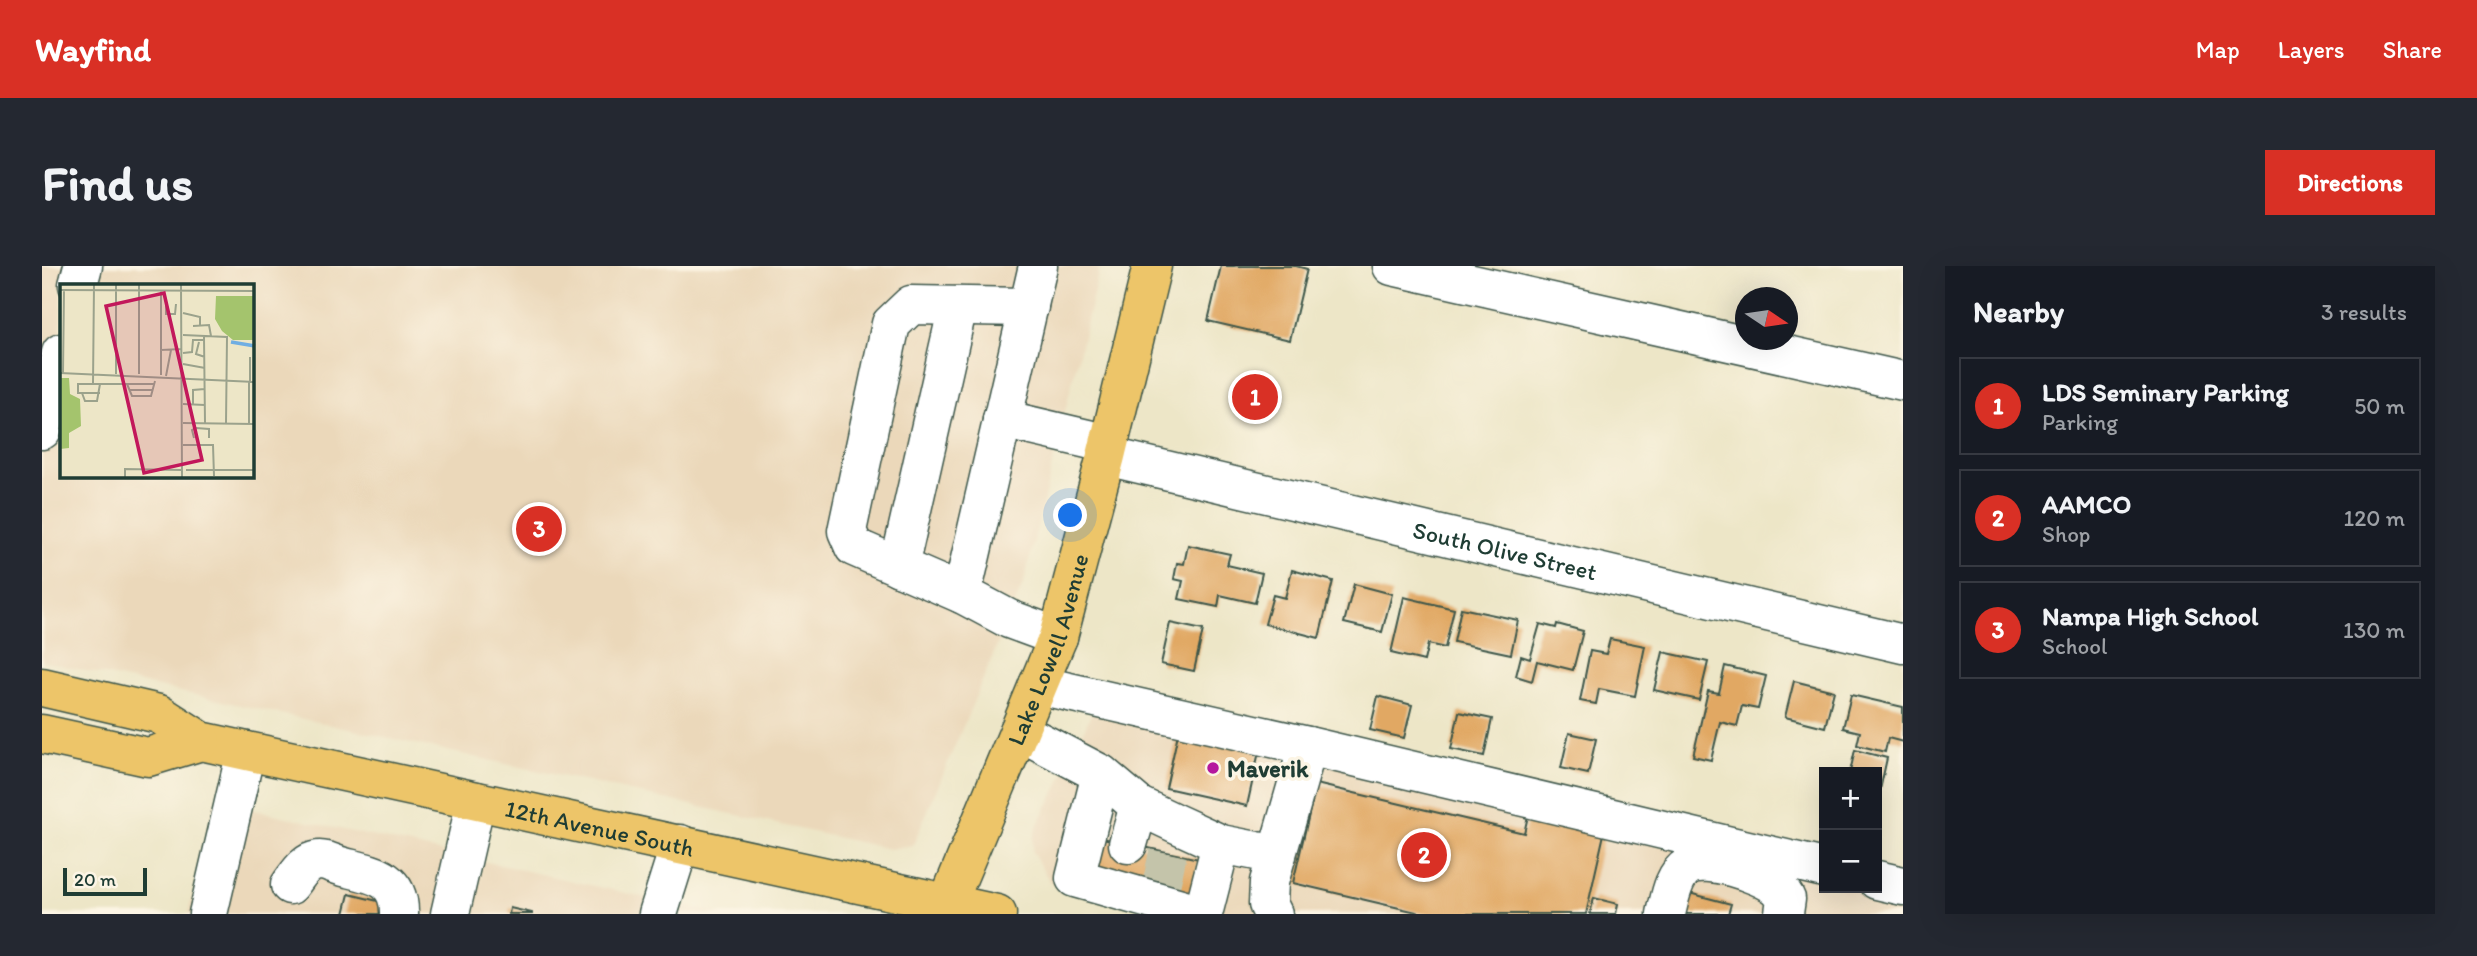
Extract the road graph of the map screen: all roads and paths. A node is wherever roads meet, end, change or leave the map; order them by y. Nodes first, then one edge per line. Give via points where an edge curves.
1 (83, 266) edge
2 (1038, 266) edge
3 (1152, 266) edge
4 (1392, 266) edge
5 (78, 284) edge
6 (958, 306) junction
7 (1029, 307) junction
8 (60, 357) edge
9 (1903, 381) edge
10 (1002, 419) junction
11 (42, 430) edge
12 (1108, 450) junction
13 (899, 566) junction
14 (962, 594) junction
15 (1058, 637) junction
16 (1903, 644) edge
17 (1038, 685) junction
18 (42, 687) edge
19 (1019, 731) junction
20 (42, 734) edge
21 (201, 741) junction
22 (1308, 746) junction
23 (246, 751) junction
24 (1101, 774) junction
25 (476, 801) junction
26 (1139, 806) junction
27 (680, 844) junction
28 (1221, 844) junction
29 (1720, 854) junction
30 (1277, 855) junction
31 (1165, 866) junction
32 (1819, 867) edge
33 (1121, 871) junction
34 (1882, 881) edge
35 (290, 885) dead end
36 (1903, 886) edge
37 (945, 908) edge
38 (1784, 913) edge
39 (208, 914) edge
40 (400, 914) edge
41 (450, 914) edge
42 (658, 914) edge
43 (997, 914) edge
44 (1202, 914) edge
45 (1273, 914) edge
46 (1666, 914) edge

1 - 5 street
2 - 7 street
3 - 12 main road, Lake Lowell Avenue
4 - 9 street
6 - 7 street
6 - 13 street
6 - 13 street via 911,306 891,324 847,531 854,547
7 - 10 street
8 - 11 street
10 - 12 street, South Olive Street
10 - 14 street
12 - 15 main road, Lake Lowell Avenue
12 - 16 street, South Olive Street
13 - 14 street
14 - 15 street via 1009,619
15 - 17 main road, Lake Lowell Avenue
17 - 19 main road, Lake Lowell Avenue
17 - 22 street
18 - 21 main road, 12th Avenue South via 159,714
19 - 24 street
19 - 37 main road, Lake Lowell Avenue
20 - 21 main road, 12th Avenue South via 148,757
21 - 23 main road, 12th Avenue South
22 - 29 street
22 - 30 street
23 - 25 main road, 12th Avenue South
23 - 39 street
24 - 26 street
24 - 33 street via 1074,878
25 - 27 main road, 12th Avenue South
25 - 41 street
26 - 31 street
26 - 33 street
27 - 37 main road, 12th Avenue South
27 - 42 street
28 - 30 street
28 - 31 street
28 - 44 street
29 - 32 street
29 - 38 street via 1779,888 1786,899
29 - 46 street via 1687,866 1672,889
30 - 45 street via 1268,904
31 - 33 street
31 - 44 street
34 - 36 street
35 - 40 street via 305,865 319,860 383,878 398,898
37 - 43 main road, 12th Avenue South

